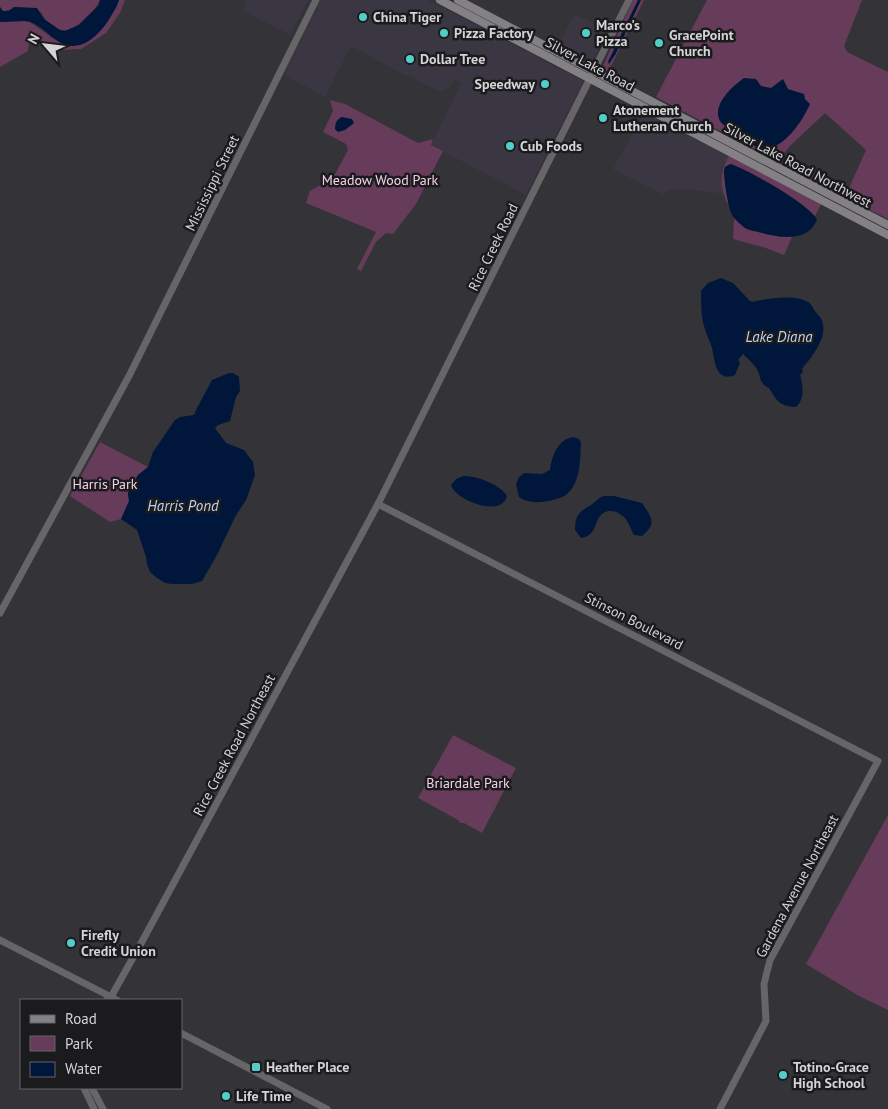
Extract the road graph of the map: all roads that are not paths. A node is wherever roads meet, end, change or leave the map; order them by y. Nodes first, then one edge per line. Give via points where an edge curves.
1 (316, 0) edge
2 (440, 0) edge
3 (458, 0) edge
4 (629, 0) edge
5 (594, 70) junction
6 (590, 78) junction
7 (888, 226) edge
8 (888, 235) edge
9 (378, 504) junction
10 (0, 613) edge
11 (878, 761) joint
12 (0, 940) edge
13 (111, 999) edge
14 (182, 1034) edge
15 (85, 1089) edge
16 (92, 1089) edge
17 (98, 1108) edge
18 (327, 1109) edge
19 (720, 1109) edge

1 - 10 street, Mississippi Street via 129,376
2 - 6 main road, Silver Lake Road
3 - 5 main road, Silver Lake Road Northwest
4 - 5 street, Rice Creek Road
5 - 6 street, Rice Creek Road
5 - 7 main road, Silver Lake Road Northwest
6 - 8 main road, Silver Lake Road
6 - 9 street, Rice Creek Road
9 - 11 street, Stinson Boulevard
9 - 13 street, Rice Creek Road Northeast
11 - 19 street, Gardena Avenue Northeast via 770,960 764,984 766,1021
12 - 13 street
14 - 18 street
15 - 17 street
16 - 17 street

